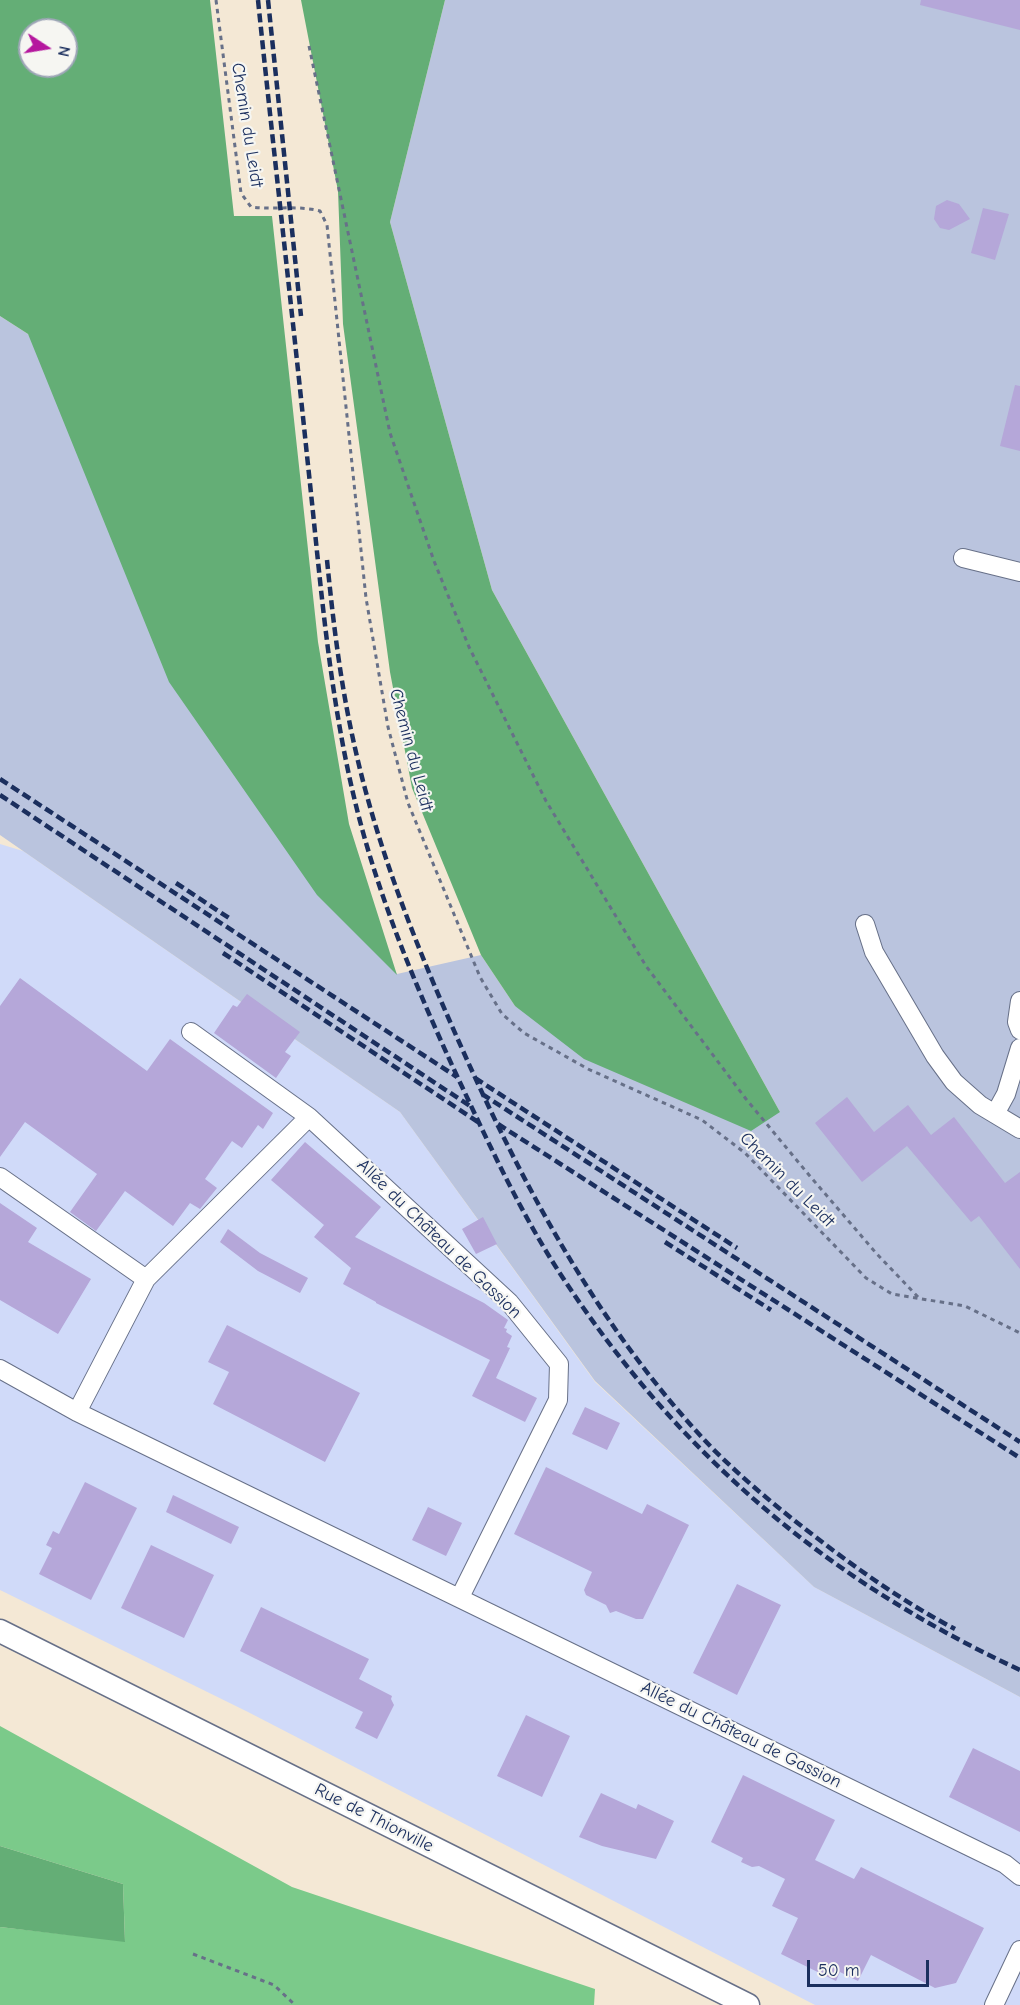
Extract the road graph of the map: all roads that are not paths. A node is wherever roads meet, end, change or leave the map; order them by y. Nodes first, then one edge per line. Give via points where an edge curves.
1 (963, 558) dead end
2 (1020, 572) edge
3 (865, 924) dead end
4 (1020, 1001) edge
5 (1020, 1030) edge
6 (191, 1032) dead end
7 (1020, 1048) edge
8 (995, 1114) junction
9 (309, 1118) junction
10 (1020, 1129) edge
11 (0, 1176) edge
12 (146, 1279) junction
13 (0, 1369) edge
14 (77, 1412) junction
15 (460, 1597) junction
16 (0, 1631) edge
17 (1020, 1876) edge
18 (1020, 1950) edge
19 (748, 2005) edge
20 (994, 2005) edge

1 - 2 street
3 - 8 street via 874,952 935,1056 954,1082
4 - 5 street
6 - 9 street, Allée du Château de Gassion
7 - 8 street via 1006,1094
8 - 10 street
9 - 12 street
9 - 15 street, Allée du Château de Gassion via 509,1302 559,1364 558,1400
11 - 12 street
12 - 14 street
13 - 14 street, Allée du Château de Gassion
14 - 15 street, Allée du Château de Gassion
15 - 17 street, Allée du Château de Gassion via 1005,1864
16 - 19 main road, Rue de Thionville
18 - 20 street

